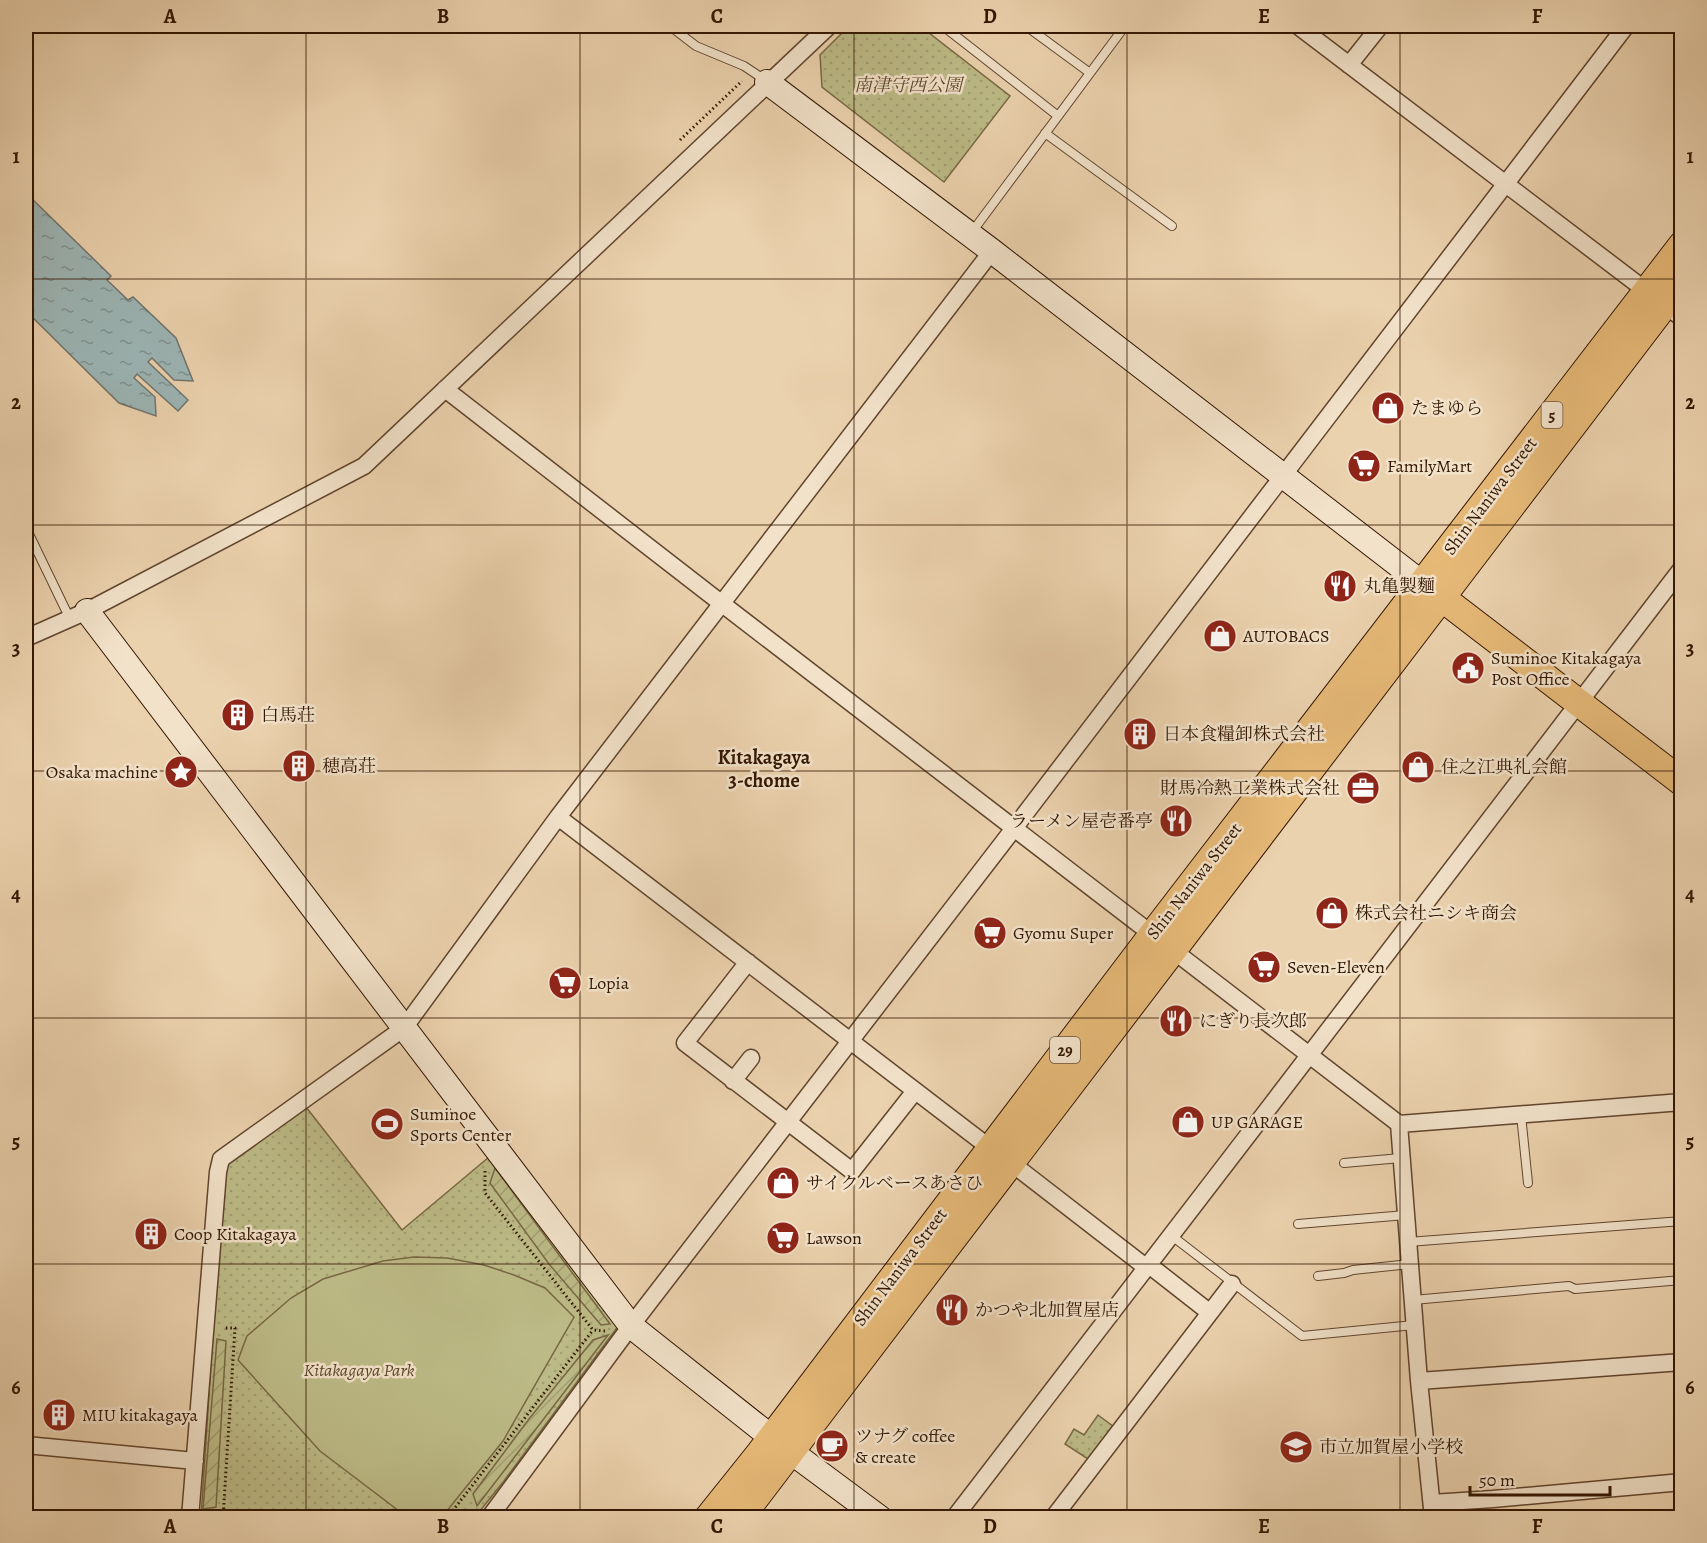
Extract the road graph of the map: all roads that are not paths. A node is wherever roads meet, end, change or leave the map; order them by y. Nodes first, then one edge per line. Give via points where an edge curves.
1 (670, 26) edge
2 (829, 26) edge
3 (943, 26) edge
4 (1026, 26) edge
5 (1298, 26) edge
6 (1380, 26) edge
7 (1626, 26) edge
8 (1121, 27) edge
9 (1349, 65) junction
10 (1090, 73) junction
11 (760, 77) junction
12 (1058, 116) junction
13 (1045, 133) junction
14 (1505, 183) junction
15 (1172, 226) dead end
16 (970, 235) junction
17 (1682, 245) edge
18 (992, 251) junction
19 (1682, 282) edge
20 (1664, 305) edge
21 (445, 389) junction
22 (1282, 475) junction
23 (26, 535) edge
24 (1682, 568) edge
25 (1432, 591) junction
26 (721, 603) junction
27 (78, 615) junction
28 (26, 638) edge
29 (1580, 703) junction
30 (1680, 779) edge
31 (558, 817) junction
32 (1015, 827) junction
33 (1162, 942) junction
34 (748, 962) junction
35 (404, 1028) junction
36 (850, 1041) junction
37 (1309, 1054) junction
38 (751, 1058) dead end
39 (733, 1081) junction
40 (915, 1091) junction
41 (1682, 1102) edge
42 (1521, 1115) junction
43 (788, 1123) junction
44 (1399, 1124) junction
45 (1000, 1155) junction
46 (1401, 1158) junction
47 (1344, 1163) dead end
48 (1528, 1183) dead end
49 (1406, 1215) junction
50 (1682, 1221) edge
51 (1298, 1224) dead end
52 (1172, 1236) junction
53 (1408, 1242) junction
54 (1410, 1264) junction
55 (1148, 1266) junction
56 (1318, 1276) dead end
57 (1682, 1280) edge
58 (1232, 1284) junction
59 (1413, 1300) junction
60 (1209, 1312) junction
61 (1414, 1325) junction
62 (629, 1329) junction
63 (1682, 1362) edge
64 (1419, 1381) junction
65 (781, 1444) junction
66 (26, 1445) edge
67 (195, 1461) junction
68 (1682, 1482) edge
69 (1432, 1510) edge
70 (874, 1516) edge
71 (190, 1518) edge
72 (489, 1518) edge
73 (708, 1518) edge
74 (740, 1518) edge
75 (954, 1518) edge
76 (1053, 1518) edge

1 - 11 lane via 696,46 733,60
2 - 11 street
3 - 12 lane
4 - 10 lane
5 - 9 street
6 - 9 street
7 - 14 street
8 - 10 lane
9 - 14 street
10 - 12 lane
11 - 16 street
11 - 21 street
12 - 13 lane
13 - 15 lane
13 - 16 lane
14 - 20 street
14 - 22 street
16 - 18 street
17 - 20 main road, Shin Naniwa Street / 5
18 - 22 street
18 - 26 street
19 - 20 main road, Shin Naniwa Street / 5
20 - 25 main road, Shin Naniwa Street / 5
21 - 26 street
21 - 27 street via 355,472
22 - 25 street
22 - 32 street
23 - 27 lane
24 - 29 street
25 - 29 main road
25 - 33 main road, Shin Naniwa Street / 29
26 - 31 street
26 - 32 street
27 - 28 street
27 - 35 street
29 - 30 main road
29 - 37 street
31 - 34 street
31 - 35 street
32 - 33 street
32 - 36 street
33 - 37 street
33 - 45 main road, Shin Naniwa Street / 29
34 - 36 street
34 - 39 street via 685,1043
35 - 62 street
35 - 67 street via 221,1159
36 - 40 street
36 - 43 street
37 - 44 street
37 - 52 street
38 - 39 street
39 - 43 street
40 - 43 street via 852,1171
40 - 45 street
41 - 42 street
42 - 44 street
42 - 48 lane
43 - 62 street
44 - 46 street
45 - 55 street
45 - 65 main road, Shin Naniwa Street / 29
46 - 47 lane
46 - 49 street
49 - 51 lane
49 - 53 street
50 - 53 lane
52 - 55 street
52 - 58 lane
53 - 54 street
54 - 56 lane
54 - 59 street
55 - 60 street
55 - 75 street
57 - 59 lane
58 - 60 street
58 - 61 lane via 1302,1336
59 - 61 street
60 - 76 street
61 - 64 street
62 - 65 street
62 - 72 street
63 - 64 street
64 - 69 street
65 - 70 street
65 - 73 main road, Shin Naniwa Street / 29
65 - 74 main road, Shin Naniwa Street / 29
66 - 67 street
67 - 71 street
68 - 69 street via 1493,1499

